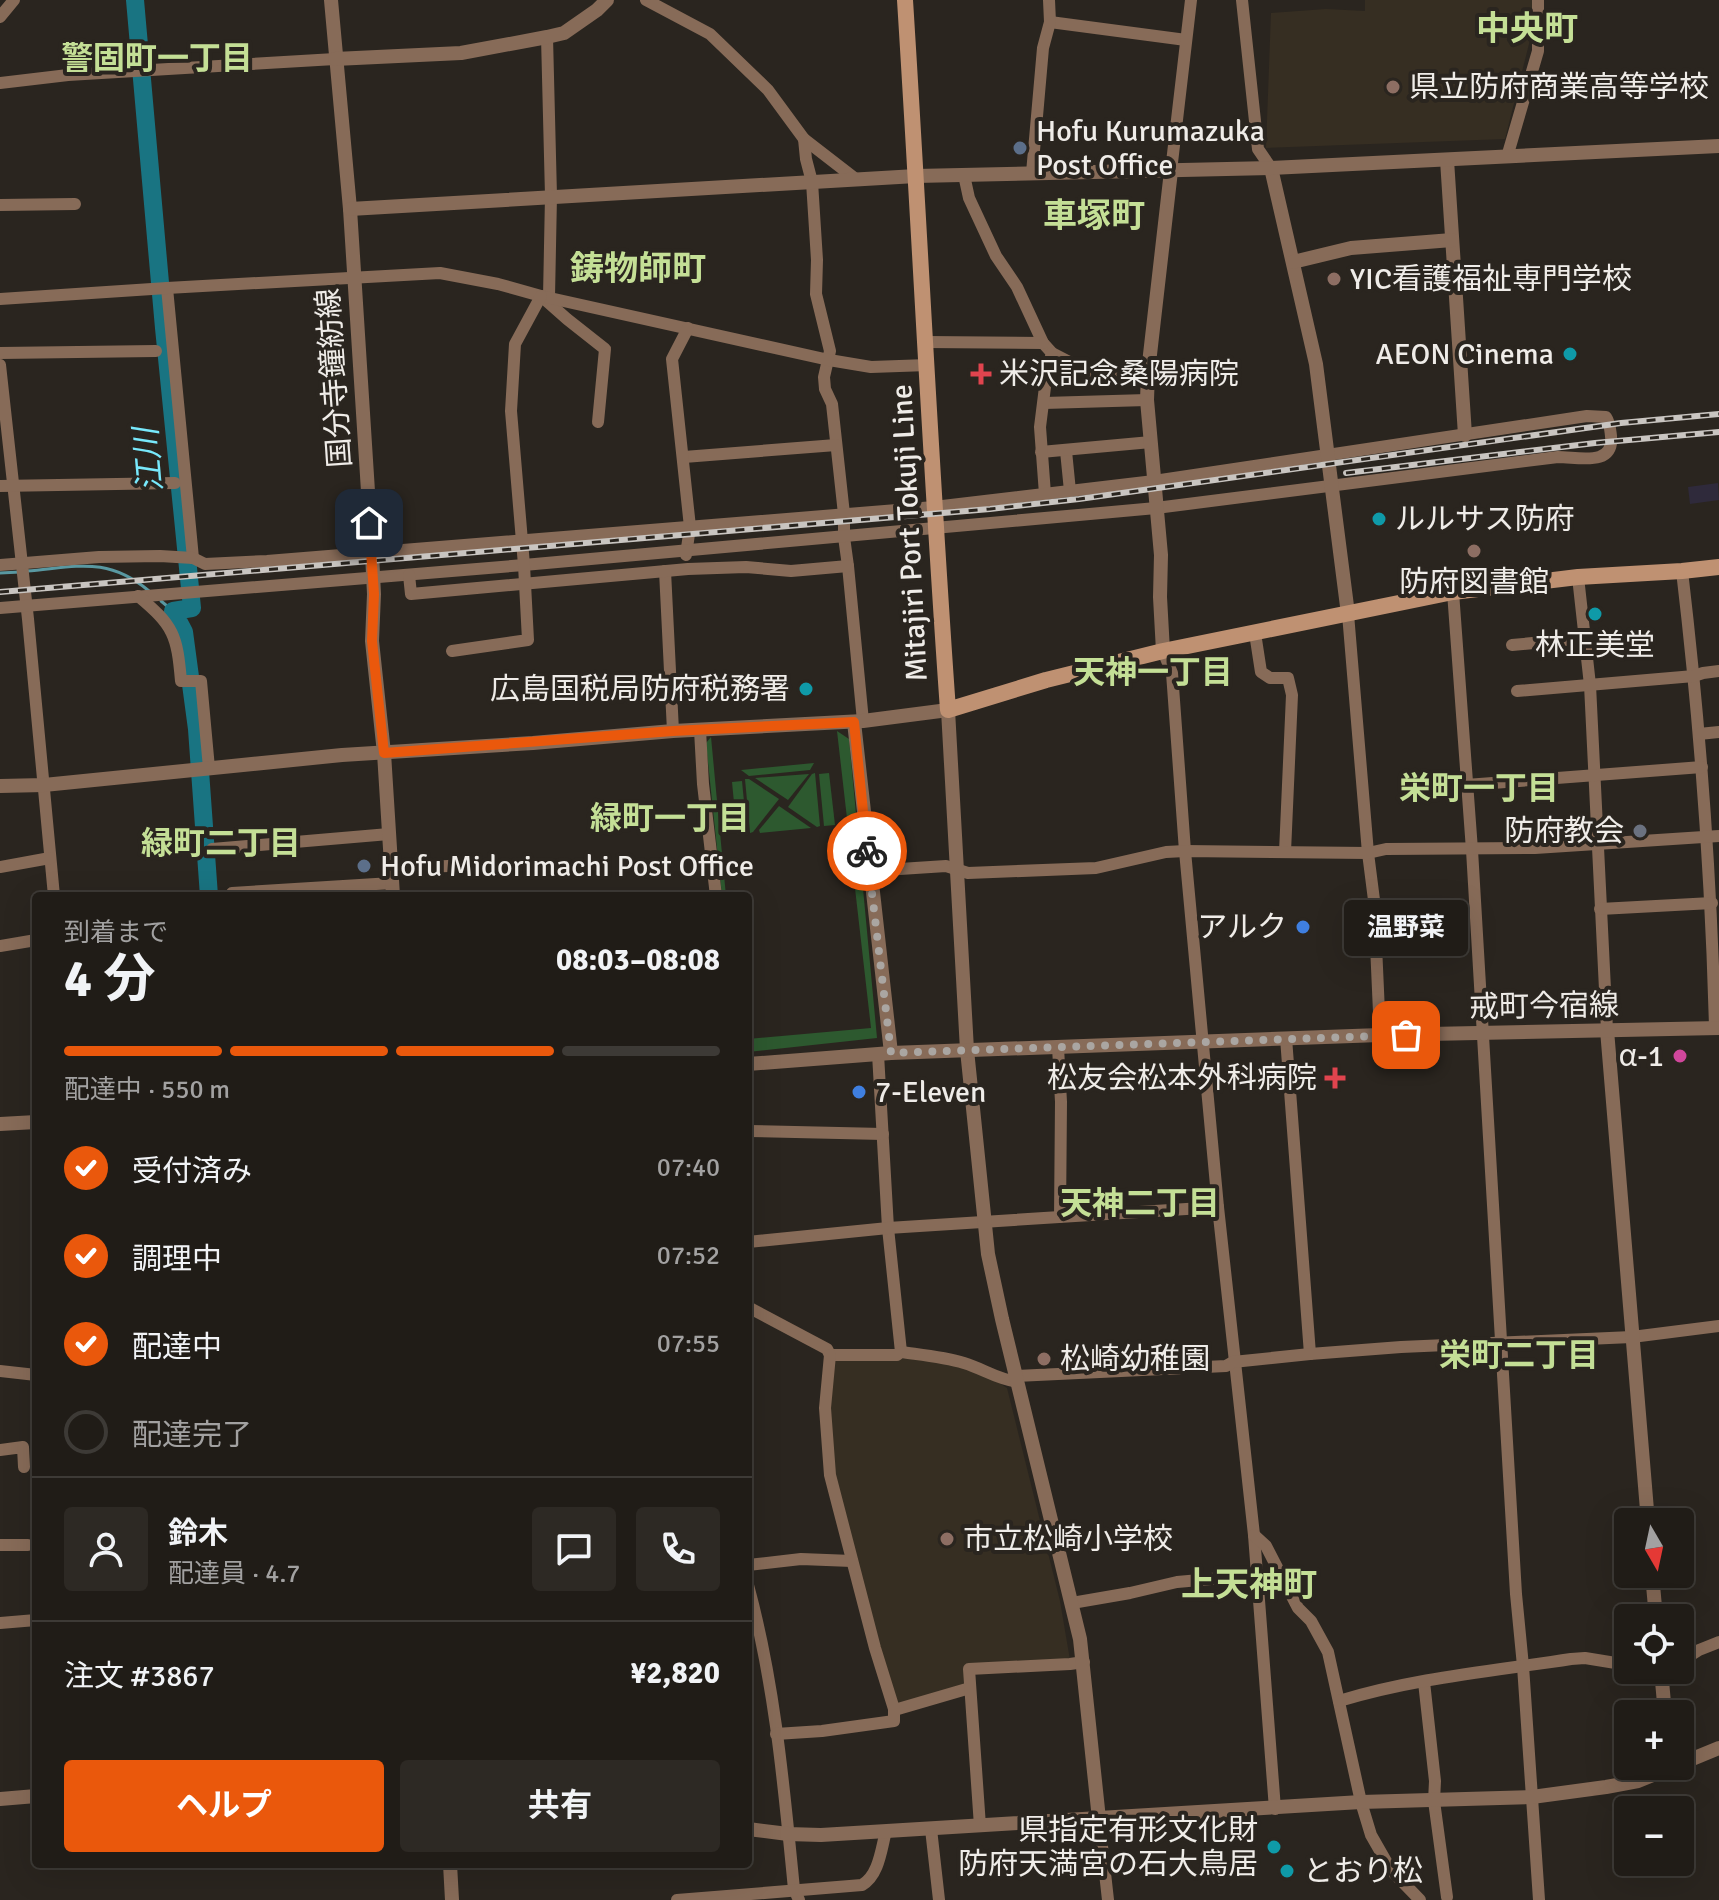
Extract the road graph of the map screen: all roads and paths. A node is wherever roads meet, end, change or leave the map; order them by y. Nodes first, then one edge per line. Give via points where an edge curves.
1 (14, 0) edge
2 (331, 0) edge
3 (607, 0) edge
4 (646, 0) edge
5 (905, 0) edge
6 (1049, 0) edge
7 (1191, 0) edge
8 (1242, 0) edge
9 (1538, 0) edge
10 (0, 17) edge
11 (1050, 22) junction
12 (547, 37) junction
13 (1186, 40) junction
14 (335, 59) junction
15 (0, 83) edge
16 (804, 139) junction
17 (1719, 146) edge
18 (1507, 157) junction
19 (1447, 160) junction
20 (1271, 168) junction
21 (1171, 171) junction
22 (1032, 173) junction
23 (964, 175) junction
24 (916, 176) junction
25 (857, 180) junction
26 (812, 182) junction
27 (551, 196) junction
28 (75, 204) dead end
29 (0, 205) edge
30 (350, 209) junction
31 (1452, 240) junction
32 (1293, 262) junction
33 (353, 278) junction
34 (167, 288) junction
35 (545, 296) junction
36 (0, 299) edge
37 (688, 328) junction
38 (926, 342) junction
39 (1048, 348) junction
40 (156, 351) dead end
41 (0, 353) edge
42 (829, 360) junction
43 (0, 365) edge
44 (928, 365) junction
45 (1148, 372) junction
46 (1147, 400) junction
47 (1044, 403) junction
48 (2, 406) edge
49 (598, 422) dead end
50 (1465, 435) junction
51 (1151, 442) junction
52 (836, 445) junction
53 (1066, 451) junction
54 (1041, 452) junction
55 (1328, 455) junction
56 (684, 457) junction
57 (1154, 481) junction
58 (175, 483) dead end
59 (0, 486) edge
60 (14, 486) junction
61 (1331, 486) junction
62 (1070, 491) junction
63 (1045, 494) junction
64 (934, 507) junction
65 (1156, 508) junction
66 (844, 514) junction
67 (690, 527) junction
68 (935, 529) junction
69 (844, 537) junction
70 (522, 541) junction
71 (685, 551) junction
72 (372, 554) junction
73 (199, 561) junction
74 (21, 564) junction
75 (0, 565) edge
76 (524, 565) junction
77 (848, 566) junction
78 (1719, 567) edge
79 (688, 569) junction
80 (665, 571) junction
81 (1682, 571) junction
82 (409, 575) junction
83 (372, 577) junction
84 (1578, 577) junction
85 (525, 585) junction
86 (207, 590) junction
87 (1453, 592) junction
88 (138, 596) junction
89 (26, 606) junction
90 (0, 608) edge
91 (1348, 614) junction
92 (1255, 633) junction
93 (1586, 638) junction
94 (1512, 645) dead end
95 (452, 651) dead end
96 (1163, 651) junction
97 (1719, 671) edge
98 (1694, 676) junction
99 (1590, 685) junction
100 (1517, 691) dead end
101 (948, 710) junction
102 (858, 722) junction
103 (700, 730) junction
104 (673, 731) junction
105 (1719, 732) edge
106 (1699, 734) junction
107 (384, 753) junction
108 (1702, 767) junction
109 (209, 768) junction
110 (1595, 774) junction
111 (44, 785) junction
112 (1466, 785) junction
113 (0, 786) edge
114 (389, 834) junction
115 (1713, 836) edge
116 (1598, 844) junction
117 (212, 849) dead end
118 (1472, 850) junction
119 (1185, 851) junction
120 (1285, 852) junction
121 (1368, 853) junction
122 (50, 858) junction
123 (475, 860) dead end
124 (0, 867) edge
125 (957, 869) junction
126 (869, 871) junction
127 (392, 883) edge
128 (54, 892) edge
129 (248, 892) edge
130 (716, 892) edge
131 (1712, 903) junction
132 (1600, 909) junction
133 (32, 941) edge
134 (0, 946) edge
135 (1717, 1028) edge
136 (1607, 1030) junction
137 (1482, 1033) junction
138 (1380, 1035) junction
139 (1286, 1038) junction
140 (1203, 1041) junction
141 (1058, 1047) junction
142 (967, 1050) junction
143 (884, 1053) junction
144 (752, 1064) edge
145 (32, 1122) edge
146 (0, 1124) edge
147 (752, 1131) edge
148 (883, 1134) junction
149 (1218, 1207) junction
150 (1060, 1217) junction
151 (984, 1223) junction
152 (888, 1228) junction
153 (752, 1242) edge
154 (752, 1309) edge
155 (1719, 1326) edge
156 (1632, 1337) junction
157 (1502, 1342) junction
158 (901, 1352) junction
159 (1310, 1354) junction
160 (830, 1355) junction
161 (1233, 1362) junction
162 (0, 1371) edge
163 (32, 1375) edge
164 (1017, 1379) junction
165 (0, 1450) edge
166 (24, 1467) dead end
167 (1647, 1508) edge
168 (1254, 1535) junction
169 (0, 1545) edge
170 (28, 1545) dead end
171 (852, 1561) junction
172 (752, 1563) edge
173 (1257, 1575) junction
174 (752, 1599) edge
175 (1072, 1603) junction
176 (32, 1620) edge
177 (0, 1623) edge
178 (1719, 1642) edge
179 (1694, 1653) edge
180 (1084, 1662) junction
181 (1614, 1663) edge
182 (1523, 1666) junction
183 (1424, 1682) junction
184 (970, 1688) junction
185 (1339, 1701) junction
186 (894, 1709) junction
187 (776, 1734) junction
188 (1719, 1748) edge
189 (1694, 1758) edge
190 (1640, 1780) edge
191 (32, 1796) edge
192 (1532, 1797) junction
193 (0, 1799) edge
194 (1434, 1801) junction
195 (1361, 1802) junction
196 (1275, 1809) junction
197 (1099, 1819) junction
198 (980, 1826) junction
199 (931, 1829) junction
200 (752, 1830) edge
201 (886, 1831) junction
202 (788, 1834) junction
203 (450, 1868) edge
204 (797, 1895) edge
205 (1447, 1897) dead end
206 (452, 1900) edge
207 (677, 1900) edge
208 (939, 1900) edge
209 (1108, 1900) edge
210 (1420, 1900) edge
211 (1539, 1900) edge

1 - 10 street
2 - 14 street, 国分寺鐘紡線
3 - 12 street via 564,33
4 - 16 street via 710,34 768,90
5 - 24 main road, Mitajiri Port Tokuji Line
6 - 11 street
7 - 13 street
8 - 20 street via 1258,149
9 - 18 street via 1538,51
11 - 13 street
11 - 22 street
12 - 14 street via 461,53
12 - 27 street
13 - 21 street
14 - 15 street
14 - 30 street, 国分寺鐘紡線
16 - 25 street
16 - 26 street
17 - 18 street
18 - 19 street
19 - 20 street
19 - 31 street
20 - 21 street
20 - 32 street
21 - 22 street
21 - 45 street
22 - 23 street
23 - 24 street
23 - 39 street via 996,256
24 - 25 street
24 - 38 main road, Mitajiri Port Tokuji Line
25 - 26 street
26 - 27 street
26 - 42 street via 816,294
27 - 30 street
27 - 35 street
28 - 29 street
30 - 33 street, 国分寺鐘紡線
31 - 32 street via 1351,248
31 - 50 street
32 - 55 street via 1316,364
33 - 34 street
33 - 35 street via 440,273
33 - 72 street, 国分寺鐘紡線
34 - 36 street
34 - 73 street
35 - 37 street
35 - 49 street via 605,349
35 - 70 street via 515,344 511,411
37 - 42 street
37 - 56 street via 672,359
38 - 39 street
38 - 44 main road, Mitajiri Port Tokuji Line
39 - 45 street via 1087,371
39 - 47 street
40 - 41 street
42 - 44 street via 871,367
42 - 52 street via 824,377
43 - 48 street
44 - 64 main road, Mitajiri Port Tokuji Line
45 - 46 street
46 - 47 street
46 - 51 street
47 - 54 street
48 - 60 street
50 - 55 street
50 - 61 street via 1600,415 1609,421 1612,445 1600,457 1558,457
51 - 53 street
51 - 57 street
52 - 56 street
52 - 66 street
53 - 54 street
53 - 62 street
54 - 63 street
55 - 57 street
55 - 61 street
56 - 67 street
57 - 62 street
57 - 65 street
58 - 60 street
59 - 60 street
60 - 74 street
61 - 65 street
61 - 91 street
62 - 63 street
63 - 64 street
64 - 66 street
64 - 68 main road, Mitajiri Port Tokuji Line
65 - 68 street
65 - 96 street
66 - 67 street
66 - 69 street
67 - 70 street
67 - 71 street
68 - 69 street
68 - 101 main road, Mitajiri Port Tokuji Line
69 - 71 street
69 - 77 street
70 - 72 street
70 - 76 street
71 - 76 street
71 - 79 street
72 - 73 street
72 - 83 street, 国分寺鐘紡線
73 - 74 street via 99,557
73 - 86 street
74 - 75 street
74 - 89 street
76 - 82 street
76 - 85 street
77 - 79 street
77 - 102 street
78 - 81 main road, Mitajiri Port Tokuji Line
79 - 80 street
80 - 85 street
80 - 104 street
81 - 84 main road, Mitajiri Port Tokuji Line
81 - 98 street
82 - 83 street
82 - 85 street via 411,594
83 - 86 street
83 - 107 street, 国分寺鐘紡線 via 372,641
84 - 87 main road, Mitajiri Port Tokuji Line
84 - 93 street
85 - 95 street via 528,640
86 - 88 street
87 - 91 main road, Mitajiri Port Tokuji Line
87 - 112 street
88 - 89 street
88 - 109 street via 172,630 181,681 201,681
89 - 90 street
89 - 111 street
91 - 92 main road, Mitajiri Port Tokuji Line
91 - 121 street
92 - 96 main road, Mitajiri Port Tokuji Line
92 - 120 street via 1261,672 1288,678 1292,695
93 - 94 street
93 - 99 street
96 - 101 main road, Mitajiri Port Tokuji Line
96 - 119 street via 1172,673
97 - 98 street
98 - 99 street
98 - 106 street
99 - 100 street
99 - 110 street
101 - 102 street
101 - 125 street
102 - 103 street
102 - 126 street
103 - 104 street
103 - 130 street
104 - 107 street
105 - 106 street
106 - 108 street
107 - 109 street
107 - 114 street, 国分寺鐘紡線
108 - 110 street
108 - 115 street
109 - 111 street
110 - 112 street
110 - 116 street
111 - 113 street
111 - 122 street
112 - 118 street
114 - 117 street
114 - 127 street, 国分寺鐘紡線
115 - 116 street
115 - 131 street
116 - 118 street
116 - 132 street
118 - 121 street
118 - 137 street
119 - 120 street
119 - 125 street via 1096,868 968,873
119 - 140 street
120 - 121 street
121 - 138 street
122 - 124 street
122 - 128 street
123 - 127 street
125 - 126 street
125 - 142 street
126 - 143 street
127 - 129 street
131 - 132 street
131 - 135 street
132 - 136 street
133 - 134 street
135 - 136 street, 戒町今宿線
136 - 137 street, 戒町今宿線
136 - 156 street
137 - 138 street, 戒町今宿線
137 - 157 street
138 - 139 street, 戒町今宿線
139 - 140 street, 戒町今宿線
139 - 159 street
140 - 141 street, 戒町今宿線
140 - 149 street
141 - 142 street, 戒町今宿線
141 - 150 street
142 - 143 street, 戒町今宿線
142 - 151 street
143 - 144 street, 戒町今宿線
143 - 148 street
145 - 146 street
147 - 148 street
148 - 152 street
149 - 150 street
149 - 161 street
150 - 151 street
151 - 152 street
151 - 164 street
152 - 153 street
152 - 158 street
154 - 160 street
155 - 156 street
156 - 157 street
156 - 167 street
157 - 159 street
157 - 182 street
158 - 160 street
158 - 164 street
159 - 161 street
160 - 171 street via 825,1408 830,1475
161 - 164 street via 1024,1374
161 - 168 street
162 - 163 street
164 - 175 street
165 - 166 street via 23,1447
168 - 173 street
168 - 185 street via 1266,1546 1298,1608 1320,1636
169 - 170 street
171 - 172 street
171 - 186 street
173 - 175 street via 1177,1582
173 - 196 street
174 - 187 street
175 - 180 street
176 - 177 street
178 - 179 street
180 - 184 street via 969,1669
180 - 197 street
181 - 182 street via 1585,1658
182 - 183 street
182 - 192 street
183 - 185 street
183 - 194 street
184 - 186 street
184 - 198 street
185 - 195 street
186 - 187 street via 894,1721
187 - 202 street
188 - 189 street
190 - 192 street
191 - 193 street
192 - 194 street
192 - 211 street
194 - 195 street
194 - 205 street
195 - 196 street
195 - 210 street via 1382,1856
196 - 197 street
197 - 198 street
197 - 209 street
198 - 199 street
199 - 201 street
199 - 208 street
200 - 202 street
201 - 202 street
201 - 204 street via 870,1880
202 - 204 street
203 - 206 street
204 - 207 street

